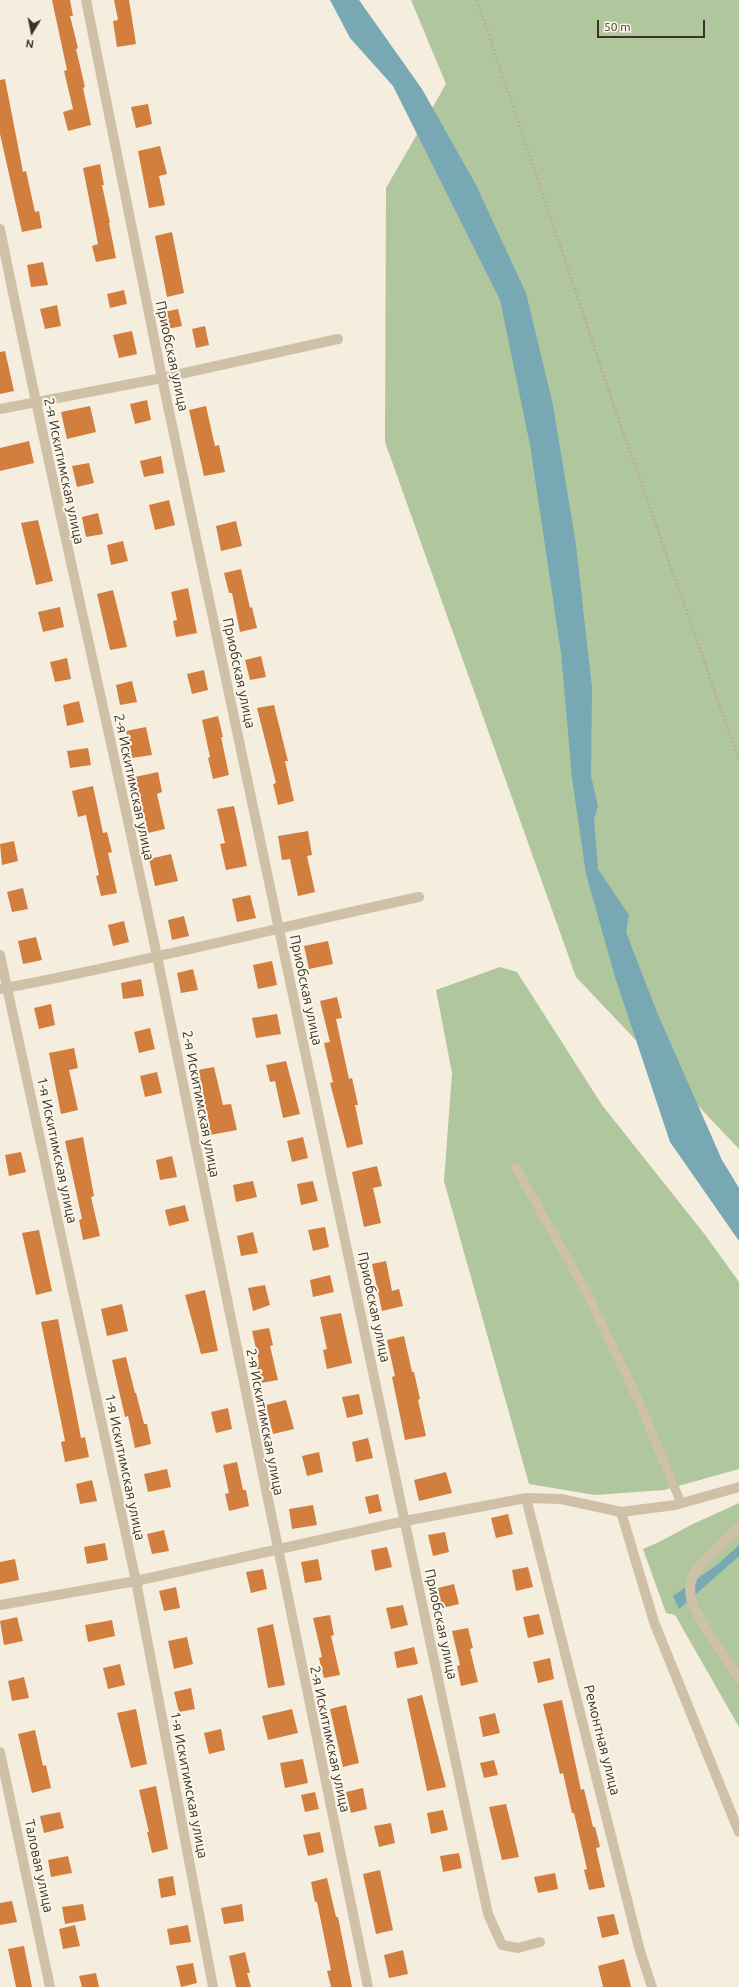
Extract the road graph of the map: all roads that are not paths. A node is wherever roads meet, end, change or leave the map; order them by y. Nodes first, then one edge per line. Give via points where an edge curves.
1 (86, 0) edge
2 (0, 229) edge
3 (338, 339) dead end
4 (162, 378) junction
5 (35, 402) junction
6 (0, 409) edge
7 (419, 897) dead end
8 (279, 928) junction
9 (0, 955) edge
10 (157, 957) junction
11 (4, 989) edge
12 (516, 1168) dead end
13 (739, 1486) edge
14 (526, 1498) junction
15 (681, 1503) junction
16 (621, 1512) junction
17 (405, 1521) junction
18 (739, 1527) edge
19 (276, 1548) junction
20 (136, 1581) junction
21 (0, 1605) edge
22 (739, 1678) edge
23 (0, 1752) edge
24 (739, 1832) edge
25 (540, 1942) dead end
26 (50, 1987) edge
27 (213, 1987) edge
28 (368, 1987) edge
29 (652, 1987) edge

1 - 4 street, Приобская улица
2 - 5 street, 2-я Искитимская улица
3 - 4 street
4 - 5 street
4 - 8 street, Приобская улица
5 - 6 street
5 - 10 street, 2-я Искитимская улица
7 - 8 street
8 - 10 street
8 - 17 street, Приобская улица
9 - 11 street, 1-я Искитимская улица
10 - 11 street
10 - 19 street, 2-я Искитимская улица
11 - 20 street, 1-я Искитимская улица
12 - 15 lane via 587,1293 639,1402
13 - 15 street
14 - 16 street via 561,1499
14 - 17 street
14 - 29 street, Ремонтная улица via 638,1943
15 - 16 street
16 - 24 street via 654,1622
17 - 19 street
17 - 25 street, Приобская улица via 488,1914 502,1945 518,1948
18 - 22 street via 697,1570 691,1584 692,1599 700,1617
19 - 20 street
19 - 28 street, 2-я Искитимская улица
20 - 21 street
20 - 27 street, 1-я Искитимская улица
23 - 26 street, Таловая улица

